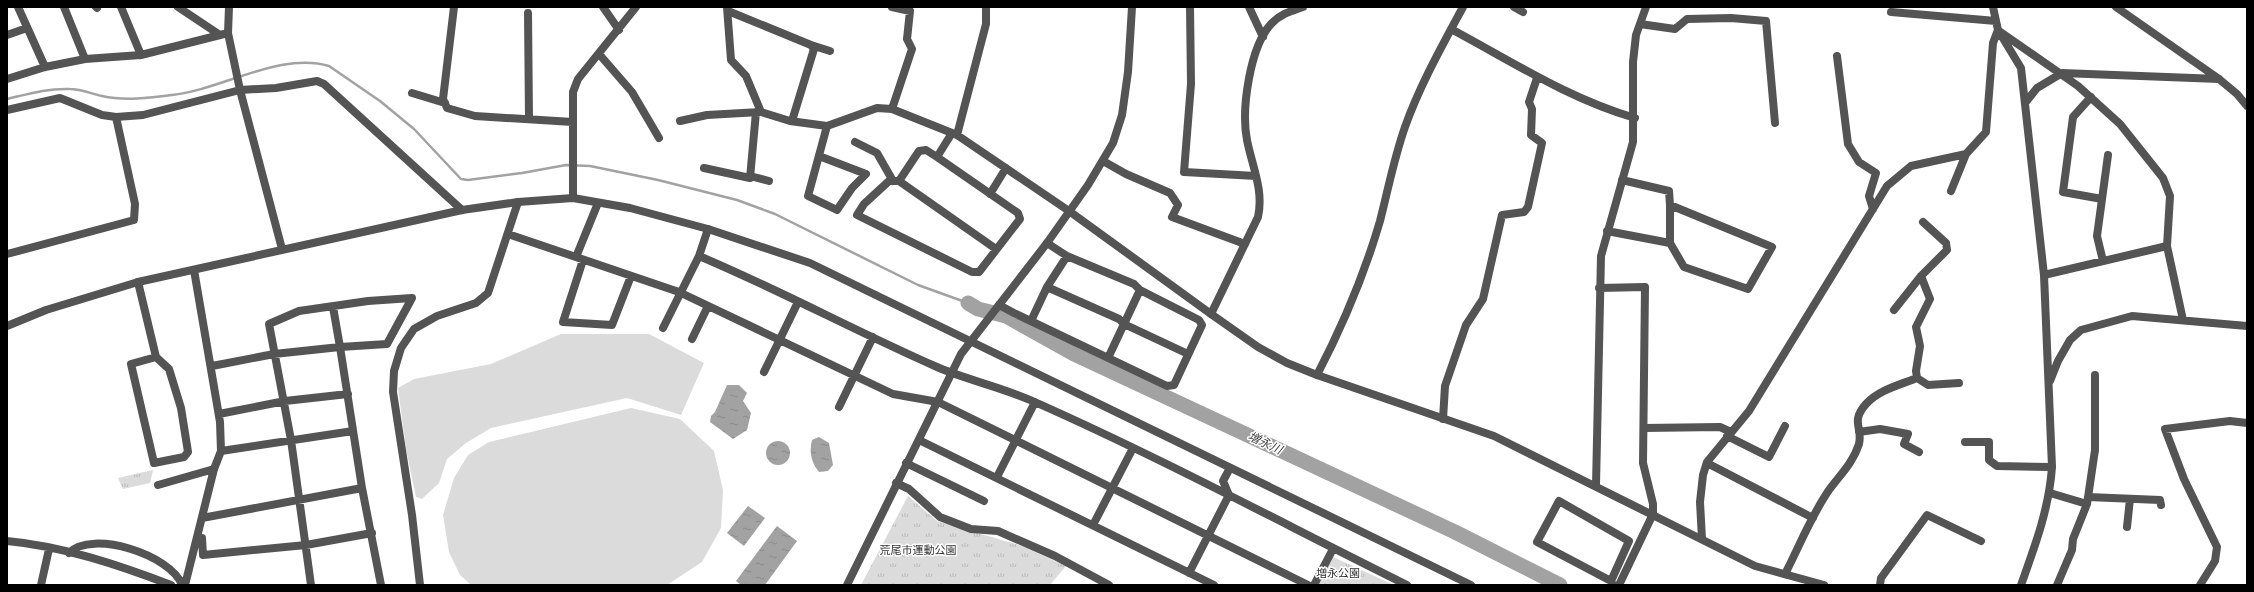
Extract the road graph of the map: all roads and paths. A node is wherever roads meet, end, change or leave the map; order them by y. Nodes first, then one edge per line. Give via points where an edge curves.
1 (18, 7) edge
2 (64, 7) edge
3 (121, 7) edge
4 (178, 7) edge
5 (229, 7) edge
6 (454, 7) edge
7 (603, 7) edge
8 (636, 7) edge
9 (892, 7) edge
10 (986, 7) edge
11 (1126, 7) edge
12 (1132, 7) edge
13 (1190, 7) edge
14 (1249, 7) edge
15 (1303, 7) edge
16 (1463, 7) edge
17 (1514, 7) edge
18 (1646, 7) edge
19 (1993, 7) edge
20 (2116, 7) edge
21 (727, 9) edge
22 (1523, 12) dead end
23 (1891, 12) dead end
24 (528, 13) dead end
25 (1131, 16) junction
26 (1996, 21) junction
27 (1640, 24) junction
28 (27, 28) junction
29 (1451, 29) junction
30 (618, 30) junction
31 (1998, 30) junction
32 (224, 34) junction
33 (7, 35) edge
34 (1263, 37) junction
35 (811, 45) junction
36 (830, 51) dead end
37 (599, 54) junction
38 (140, 55) junction
39 (1837, 56) dead end
40 (85, 59) junction
41 (45, 67) junction
42 (2062, 73) junction
43 (1537, 78) junction
44 (7, 79) edge
45 (2219, 80) junction
46 (239, 88) junction
47 (412, 93) dead end
48 (2091, 97) junction
49 (2025, 103) junction
50 (445, 104) junction
51 (2247, 106) edge
52 (892, 109) junction
53 (7, 110) edge
54 (758, 112) junction
55 (116, 117) junction
56 (1635, 118) junction
57 (529, 119) junction
58 (680, 121) dead end
59 (792, 121) junction
60 (573, 122) junction
61 (1775, 123) dead end
62 (827, 126) junction
63 (954, 134) junction
64 (660, 138) dead end
65 (854, 142) dead end
66 (1966, 154) junction
67 (2108, 155) dead end
68 (819, 156) junction
69 (937, 157) junction
70 (1103, 161) junction
71 (704, 168) dead end
72 (1006, 168) junction
73 (750, 176) junction
74 (1256, 176) junction
75 (1622, 180) junction
76 (769, 181) dead end
77 (896, 181) junction
78 (1951, 191) dead end
79 (990, 194) junction
80 (573, 198) junction
81 (2102, 199) junction
82 (518, 202) junction
83 (598, 203) junction
84 (1670, 205) junction
85 (1873, 209) junction
86 (462, 210) junction
87 (1069, 211) junction
88 (1923, 222) dead end
89 (708, 229) junction
90 (1607, 231) junction
91 (508, 234) junction
92 (1047, 243) junction
93 (1670, 243) junction
94 (1245, 244) junction
95 (2167, 246) junction
96 (282, 249) junction
97 (996, 249) junction
98 (7, 254) edge
99 (699, 256) junction
100 (1067, 256) junction
101 (580, 259) junction
102 (2103, 261) junction
103 (194, 270) junction
104 (2044, 275) junction
105 (631, 276) junction
106 (1922, 276) junction
107 (138, 282) junction
108 (1047, 287) junction
109 (1599, 288) junction
110 (1140, 290) junction
111 (680, 293) junction
112 (798, 302) junction
113 (999, 305) junction
114 (708, 306) junction
115 (333, 307) junction
116 (1894, 310) dead end
117 (1211, 314) junction
118 (2183, 320) junction
119 (1031, 321) junction
120 (1124, 324) junction
121 (7, 326) edge
122 (2247, 326) edge
123 (663, 328) dead end
124 (873, 337) junction
125 (692, 339) dead end
126 (780, 339) junction
127 (970, 342) junction
128 (340, 347) junction
129 (274, 354) junction
130 (1188, 354) junction
131 (156, 357) junction
132 (1108, 358) junction
133 (212, 366) junction
134 (764, 372) dead end
135 (953, 372) junction
136 (855, 375) junction
137 (1317, 375) junction
138 (2095, 375) dead end
139 (1917, 378) junction
140 (1959, 382) dead end
141 (2049, 384) junction
142 (348, 394) junction
143 (284, 401) junction
144 (938, 402) junction
145 (1035, 402) junction
146 (839, 407) dead end
147 (219, 414) junction
148 (1443, 419) junction
149 (2247, 423) edge
150 (1785, 426) dead end
151 (1644, 428) junction
152 (353, 431) junction
153 (1859, 432) junction
154 (1729, 434) junction
155 (291, 440) junction
156 (919, 440) junction
157 (1017, 440) junction
158 (1965, 442) dead end
159 (1133, 448) junction
160 (221, 452) junction
161 (1919, 452) dead end
162 (906, 463) junction
163 (1707, 463) junction
164 (1230, 468) junction
165 (2052, 468) junction
166 (214, 470) junction
167 (997, 477) junction
168 (896, 482) junction
169 (1596, 485) junction
170 (158, 486) dead end
171 (362, 488) junction
172 (1113, 488) junction
173 (2050, 493) junction
174 (1229, 495) junction
175 (2130, 498) junction
176 (2088, 500) junction
177 (299, 501) junction
178 (984, 501) dead end
179 (2161, 505) dead end
180 (1653, 514) junction
181 (202, 518) junction
182 (1813, 518) junction
183 (1093, 525) junction
184 (2127, 527) dead end
185 (372, 533) junction
186 (1207, 535) junction
187 (197, 538) junction
188 (1702, 539) junction
189 (7, 541) edge
190 (1981, 541) dead end
191 (306, 545) junction
192 (49, 549) junction
193 (1333, 549) junction
194 (69, 553) junction
195 (1189, 573) junction
196 (1785, 574) junction
197 (154, 582) edge
198 (1612, 583) edge
199 (41, 585) edge
200 (171, 585) edge
201 (182, 585) edge
202 (185, 585) edge
203 (311, 585) edge
204 (381, 585) edge
205 (420, 585) edge
206 (847, 585) edge
207 (1109, 585) edge
208 (1214, 585) edge
209 (1308, 585) edge
210 (1314, 585) edge
211 (1407, 585) edge
212 (1471, 585) edge
213 (1619, 585) edge
214 (1824, 585) edge
215 (1880, 585) edge
216 (2021, 585) edge
217 (2057, 585) edge
218 (2200, 585) edge

1 - 28 street
2 - 40 street
3 - 38 street
4 - 32 street
5 - 32 street
6 - 50 street via 442,99
7 - 30 street
8 - 30 street
9 - 52 street via 910,11 907,39 912,50
10 - 63 street via 986,24
11 - 25 street
12 - 25 street
13 - 74 street via 1191,84 1184,172
14 - 34 street
15 - 34 street via 1282,15 1271,24
16 - 29 street
17 - 22 street
18 - 27 street
19 - 26 street
20 - 45 street
21 - 35 street
21 - 54 street via 731,60 746,76
23 - 26 street
24 - 57 street
25 - 70 street via 1128,72 1122,115 1113,143
26 - 31 street
27 - 56 street via 1633,62
27 - 61 street via 1675,29 1687,20 1731,18 1766,21
28 - 33 street
28 - 41 street
29 - 43 street
29 - 137 street via 1434,60 1407,122 1380,221 1356,295
30 - 37 street
31 - 42 street
31 - 49 street via 2021,68
31 - 66 street via 1994,43 1986,132
32 - 38 street
32 - 46 street via 233,55
34 - 74 street via 1248,81 1245,100 1247,139
35 - 36 street
35 - 59 street via 814,49
37 - 60 street via 578,79 573,92
37 - 64 street via 632,92
38 - 40 street
39 - 85 street via 1848,144 1859,162 1876,173 1869,196
40 - 41 street
41 - 44 street
42 - 45 street
42 - 48 street
42 - 49 street via 2037,88
43 - 56 street
43 - 148 street via 1529,102 1532,109 1531,136 1542,143 1528,207 1524,212 1502,215 1483,299 1466,325 1445,386
45 - 51 street
46 - 55 street via 143,114
46 - 86 street via 276,88 316,81 324,84
46 - 96 street
47 - 50 street
48 - 81 street via 2073,117 2063,192
48 - 95 street via 2120,124 2168,188 2170,196
49 - 104 street
50 - 57 street via 447,108 475,116
52 - 62 street via 877,108
52 - 63 street
53 - 55 street via 60,98 102,115
54 - 58 street via 707,115
54 - 59 street
54 - 73 street
55 - 98 street via 135,204 134,220
56 - 75 street via 1634,142
57 - 60 street
59 - 62 street
60 - 80 street
62 - 68 street
63 - 69 street
63 - 72 street
65 - 77 street via 877,153
66 - 78 street
66 - 85 street via 1911,166 1887,186
67 - 81 street
68 - 68 street via 808,196 837,210 852,188 866,174
69 - 77 street via 926,150 919,151
69 - 79 street
70 - 87 street
70 - 94 street via 1170,193 1178,205 1172,217
71 - 73 street
72 - 79 street
72 - 87 street
73 - 76 street
74 - 94 street via 1260,207
75 - 84 street via 1669,191
75 - 90 street
77 - 97 street
77 - 97 street via 889,181 864,204 857,215 972,272 979,272
79 - 97 street via 1018,213 1020,219
80 - 82 street
80 - 83 street
81 - 102 street via 2097,236
82 - 86 street
82 - 91 street
83 - 89 street via 630,208
83 - 101 street
84 - 93 street
84 - 93 street via 1772,247 1748,289 1684,268
85 - 154 street via 1749,411
86 - 96 street
87 - 92 street
87 - 117 street
88 - 106 street via 1946,243 1947,250
89 - 99 street
89 - 127 street via 810,263
90 - 93 street
90 - 109 street via 1600,256
91 - 101 street
91 - 205 street via 488,293 476,303 437,316 414,330 401,348 394,371 393,392
92 - 100 street
92 - 113 street
94 - 117 street
95 - 102 street
95 - 118 street
96 - 103 street
99 - 111 street
99 - 112 street via 745,275
100 - 108 street
100 - 110 street via 1134,284
101 - 105 street
101 - 105 street via 562,322 612,325
102 - 104 street
103 - 107 street
103 - 133 street
104 - 141 street
105 - 111 street
106 - 116 street
106 - 139 street via 1930,299 1916,327 1920,346
107 - 121 street via 46,310
107 - 131 street
108 - 119 street
108 - 120 street via 1120,319
109 - 151 street via 1645,287
109 - 169 street
110 - 120 street
110 - 130 street via 1199,320 1202,325
111 - 114 street
111 - 123 street
112 - 124 street
112 - 126 street
113 - 119 street
113 - 127 street
114 - 125 street
114 - 126 street
115 - 128 street
115 - 128 street via 412,298 387,344
115 - 129 street via 299,311 269,324
117 - 137 street via 1258,347 1287,363
118 - 122 street
118 - 141 street via 2132,316 2082,330 2070,340 2058,360
119 - 132 street
120 - 130 street
120 - 132 street
124 - 135 street
124 - 136 street
126 - 134 street
126 - 136 street
127 - 135 street
127 - 164 street
128 - 129 street
128 - 142 street
129 - 133 street
129 - 143 street
130 - 132 street via 1174,385 1167,386
131 - 131 street via 169,369 181,408 188,452 184,457 154,463 131,364
133 - 147 street
135 - 144 street
135 - 145 street
136 - 144 street via 893,394
136 - 146 street
137 - 148 street
138 - 176 street via 2095,450
139 - 140 street via 1928,385
139 - 153 street via 1881,392 1865,405 1856,422
141 - 165 street
142 - 143 street
142 - 152 street
143 - 147 street
143 - 155 street
144 - 156 street
144 - 157 street
145 - 157 street
145 - 159 street
147 - 160 street
148 - 169 street via 1494,436
149 - 218 street via 2230,421 2164,429 2184,479 2217,547 2215,561
150 - 154 street via 1769,458
151 - 154 street via 1720,427
151 - 180 street via 1644,463
152 - 155 street
152 - 171 street
153 - 161 street via 1880,429 1908,434 1904,444
153 - 182 street via 1859,444 1853,457
154 - 163 street
155 - 160 street
155 - 177 street
156 - 162 street
156 - 167 street
157 - 167 street
157 - 172 street
158 - 165 street via 1989,442 1990,460 1996,466
159 - 172 street
159 - 174 street
160 - 166 street
162 - 168 street
162 - 178 street
163 - 182 street
163 - 188 street via 1700,502
164 - 174 street via 1223,481
164 - 212 street
165 - 173 street
166 - 170 street
166 - 181 street
167 - 183 street
168 - 206 street
168 - 207 street via 909,489 940,517 971,529 998,531 1055,556
169 - 180 street
171 - 177 street
171 - 185 street
172 - 183 street
172 - 186 street
173 - 176 street
173 - 216 street via 2045,518
174 - 186 street
174 - 193 street
175 - 176 street
175 - 179 street via 2160,500
175 - 184 street
176 - 217 street via 2073,539 2072,550
177 - 181 street
177 - 191 street
180 - 188 street
180 - 213 street
181 - 187 street
182 - 196 street
183 - 195 street
185 - 191 street
185 - 204 street
186 - 195 street
186 - 209 street
187 - 191 street via 202,538 203,555
187 - 202 street
188 - 196 street via 1755,566
189 - 192 street via 30,543
190 - 215 street via 1927,515 1881,578
191 - 203 street
192 - 194 street
192 - 199 street
193 - 210 street
193 - 211 street
194 - 197 street via 89,557
194 - 201 street via 75,547 89,544 132,550 162,563 173,572
195 - 208 street
196 - 214 street
197 - 200 street
198 - 198 street via 1537,542 1559,501 1629,541

